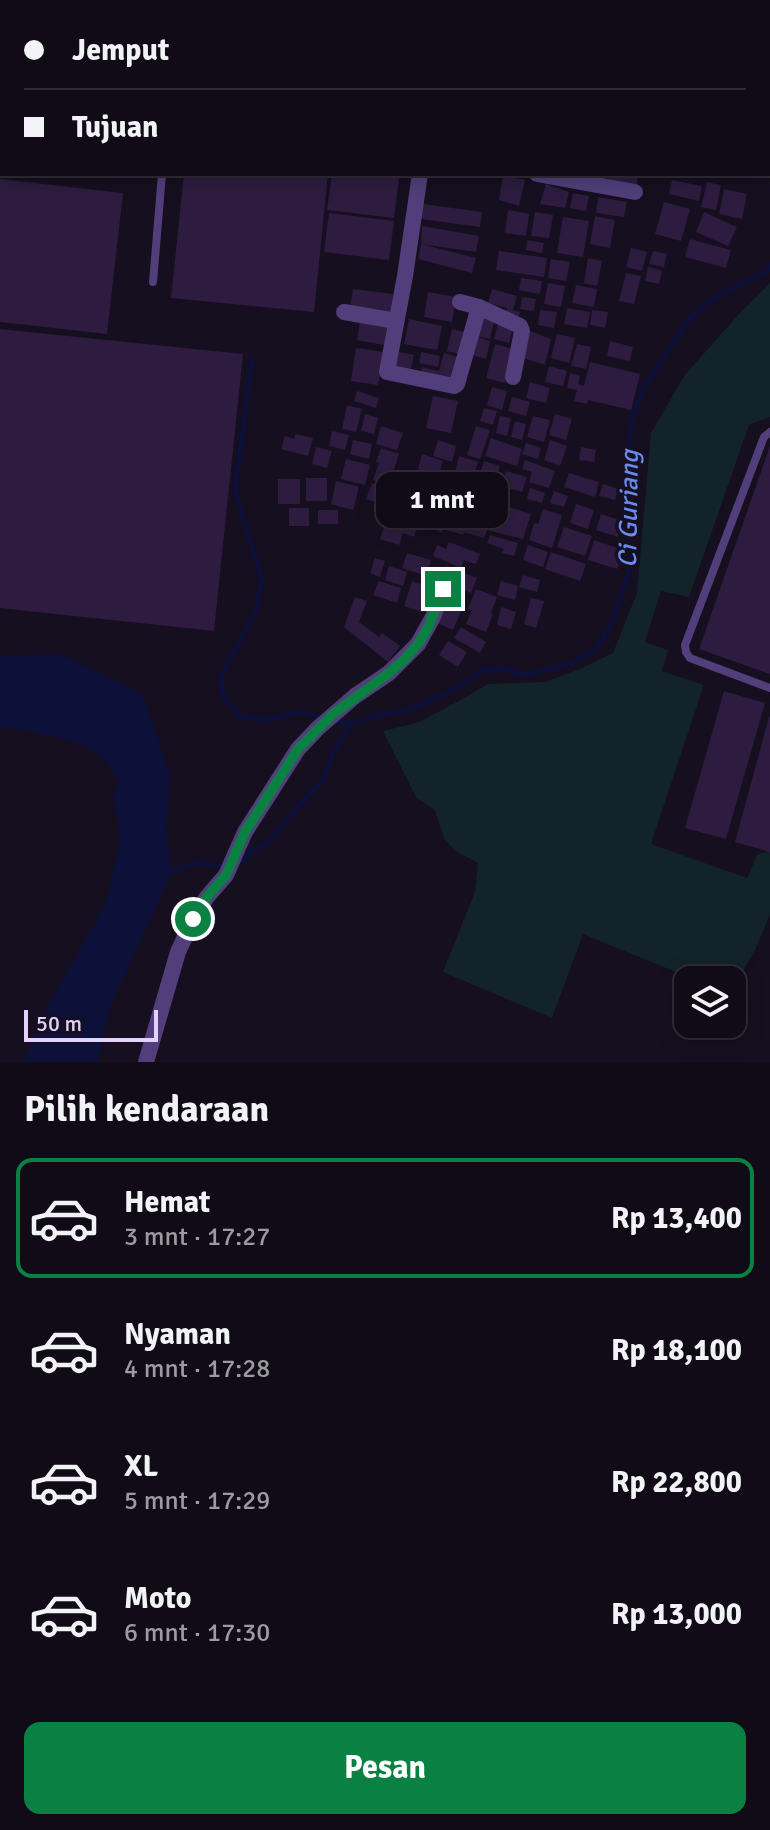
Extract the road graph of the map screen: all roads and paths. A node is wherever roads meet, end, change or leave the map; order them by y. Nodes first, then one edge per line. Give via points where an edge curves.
1 (162, 176) edge
2 (420, 176) edge
3 (548, 176) edge
4 (635, 192) dead end
5 (153, 282) dead end
6 (460, 302) dead end
7 (479, 307) junction
8 (344, 312) dead end
9 (396, 321) junction
10 (513, 377) dead end
11 (770, 432) edge
12 (443, 589) dead end
13 (770, 688) edge
14 (146, 1062) edge

1 - 5 lane
2 - 9 street
3 - 4 street
6 - 7 street
7 - 9 street via 454,386 387,372
7 - 10 street via 520,326
8 - 9 street
11 - 13 lane via 685,645 690,658
12 - 14 street via 418,644 298,749 245,832 226,875 193,919 178,952

